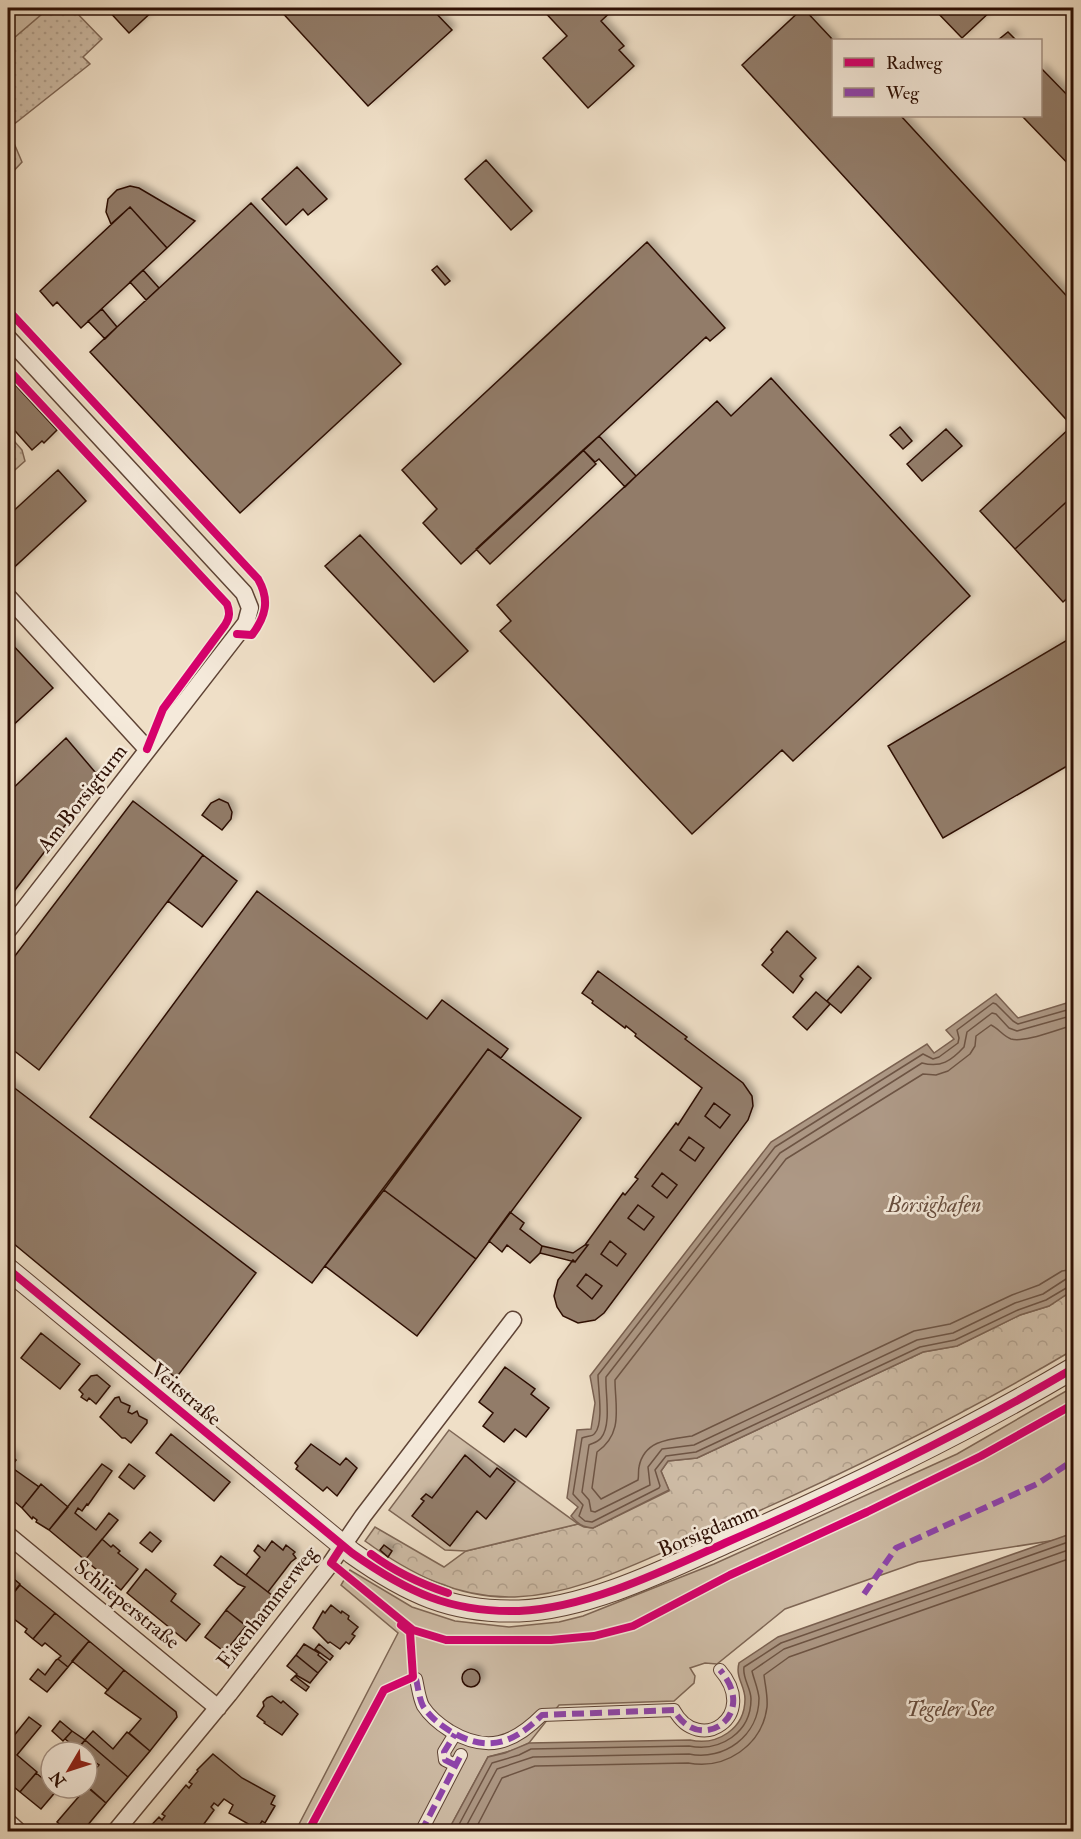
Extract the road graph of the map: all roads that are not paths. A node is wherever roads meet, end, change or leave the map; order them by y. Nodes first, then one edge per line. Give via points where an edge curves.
1 (8, 338) edge
2 (8, 597) edge
3 (147, 749) junction
4 (8, 930) edge
5 (8, 1269) edge
6 (513, 1320) dead end
7 (1074, 1368) edge
8 (8, 1535) edge
9 (342, 1546) junction
10 (720, 1670) dead end
11 (416, 1679) dead end
12 (218, 1707) junction
13 (455, 1734) junction
14 (462, 1752) junction
15 (8, 1822) edge
16 (19, 1832) edge
17 (115, 1832) edge
18 (421, 1832) edge

1 - 3 street, Am Borsigturm via 248,600 250,613 246,623
2 - 3 street, Am Borsigturm
3 - 4 street, Am Borsigturm
5 - 9 street, Veitstraße
6 - 9 street, Eisenhammerweg
7 - 9 street, Borsigdamm via 924,1449 787,1516 580,1602 520,1611 450,1604 387,1578
8 - 12 street, Schlieperstraße
9 - 12 street, Eisenhammerweg
10 - 14 street via 732,1685 734,1704 723,1722 710,1730 690,1728 674,1710 542,1715 527,1730 507,1741
11 - 13 street via 422,1704 436,1722
12 - 17 street, Eisenhammerweg
13 - 14 street
13 - 14 street via 444,1752 445,1760
14 - 18 street
15 - 16 street

